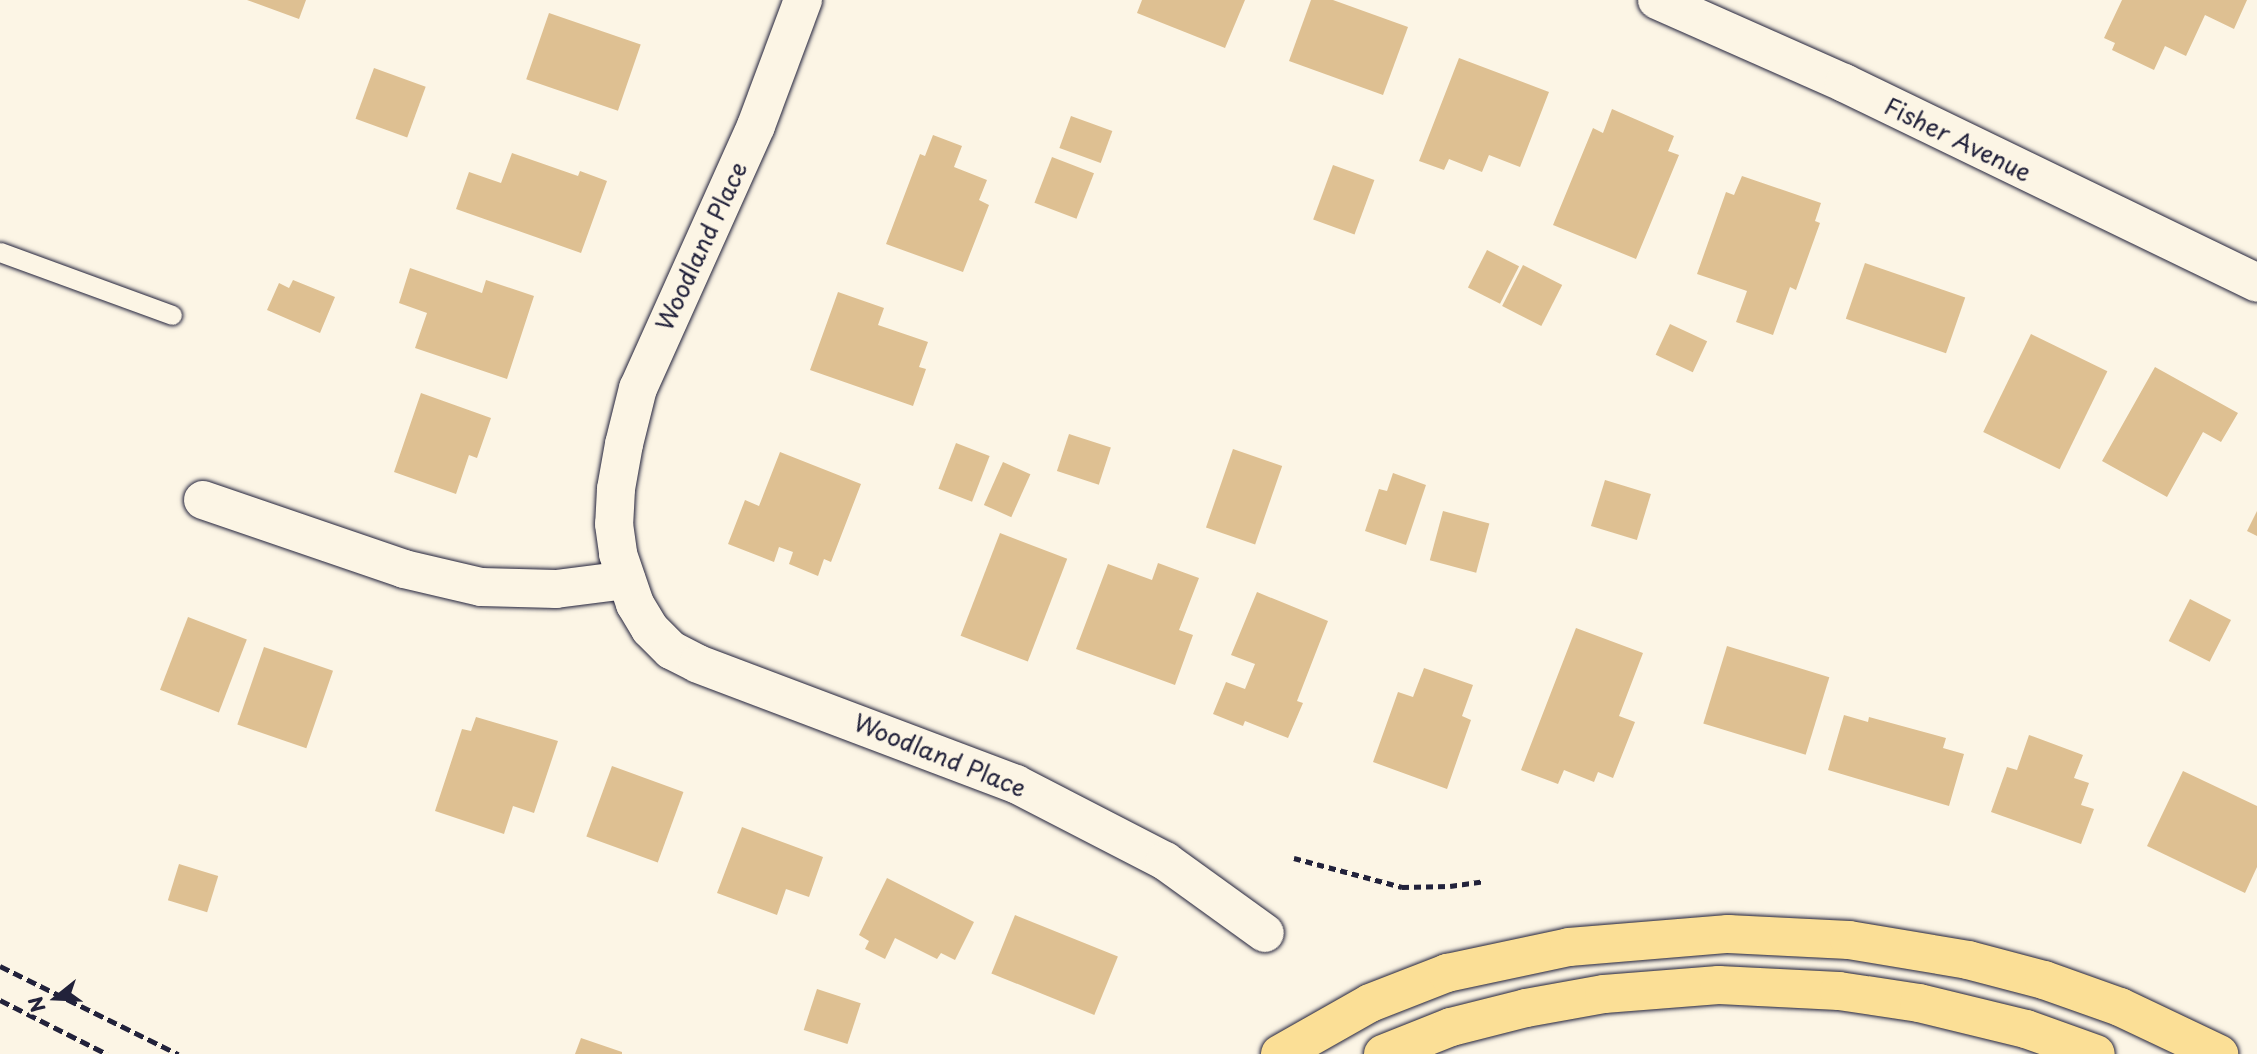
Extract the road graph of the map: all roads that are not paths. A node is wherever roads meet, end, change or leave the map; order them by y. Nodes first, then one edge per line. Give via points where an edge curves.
1 (803, 0) edge
2 (1657, 0) edge
3 (0, 252) edge
4 (2257, 283) edge
5 (172, 315) dead end
6 (203, 500) dead end
7 (626, 580) junction
8 (1265, 933) dead end
9 (1280, 1054) edge
10 (1382, 1054) edge
11 (2096, 1054) edge
12 (2220, 1054) edge

1 - 7 street, Woodland Place via 756,126 638,388 615,489 614,524
2 - 4 street, Fisher Avenue via 1844,83
3 - 5 lane
6 - 7 street via 404,569 481,587 556,589
7 - 8 street, Woodland Place via 650,629 671,650 1016,784 1166,860
9 - 12 highway via 1370,1003 1447,973 1569,947 1728,934 1849,940 1968,960 2120,1007
10 - 11 highway via 1451,1027 1526,1008 1604,994 1719,985 1839,990 1919,1003 2026,1029

